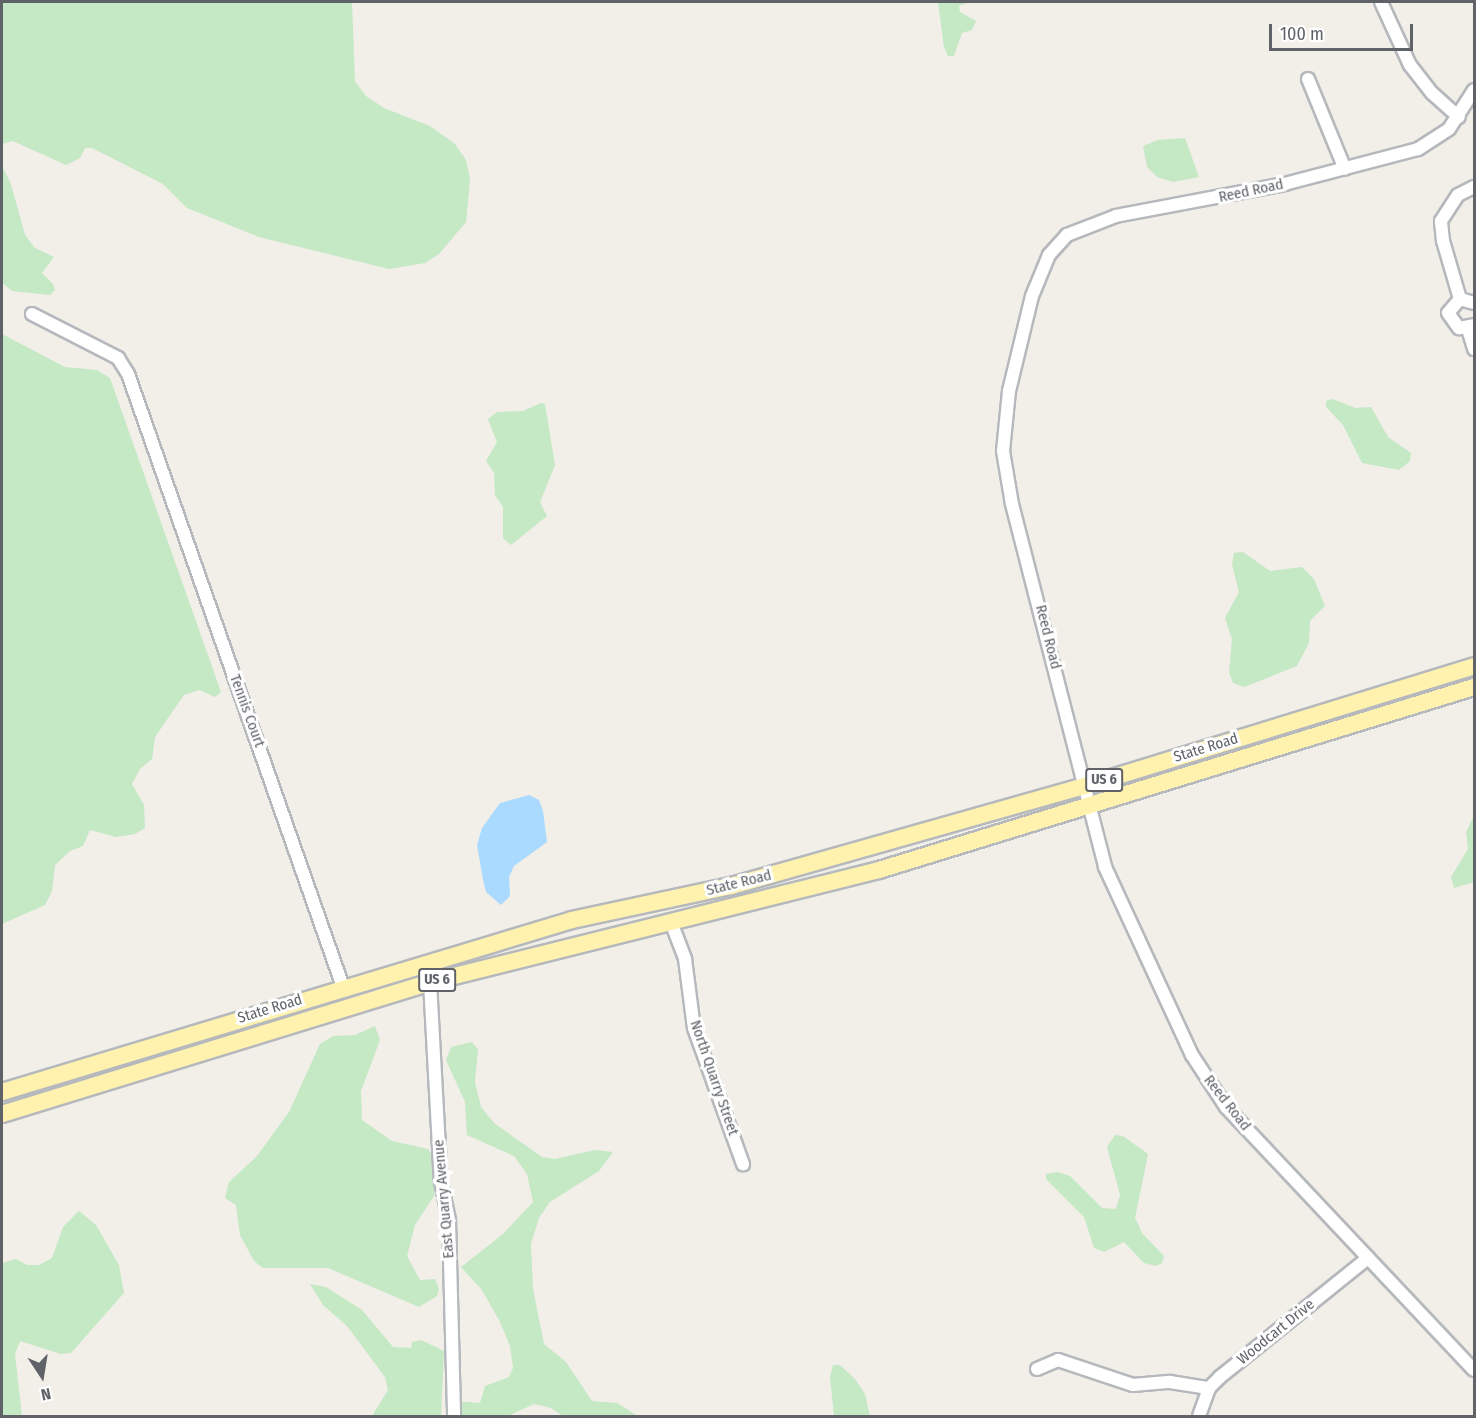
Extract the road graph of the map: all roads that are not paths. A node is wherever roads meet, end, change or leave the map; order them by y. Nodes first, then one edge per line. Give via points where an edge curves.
1 (1381, 2) edge
2 (1308, 79) dead end
3 (1474, 90) edge
4 (1459, 117) junction
5 (1345, 169) junction
6 (1474, 187) edge
7 (1460, 299) junction
8 (1474, 303) edge
9 (32, 314) dead end
10 (1471, 327) edge
11 (1474, 349) edge
12 (1474, 666) edge
13 (1474, 687) edge
14 (1085, 786) junction
15 (1087, 806) junction
16 (731, 886) junction
17 (735, 906) junction
18 (671, 922) junction
19 (430, 982) junction
20 (343, 987) junction
21 (301, 1000) junction
22 (308, 1020) junction
23 (99, 1062) junction
24 (105, 1082) junction
25 (2, 1092) edge
26 (2, 1114) edge
27 (743, 1164) dead end
28 (1368, 1258) junction
29 (1037, 1369) dead end
30 (1474, 1370) edge
31 (1209, 1388) junction
32 (454, 1416) edge
33 (1199, 1416) edge

1 - 4 street via 1410,65 1432,93
2 - 5 street
3 - 4 street, Reed Road
4 - 5 street, Reed Road via 1430,145
5 - 14 street, Reed Road via 1101,220 1067,235 1043,268 1017,351 1004,416 1003,451 1012,504
6 - 7 street via 1458,195 1441,221
7 - 8 street
7 - 10 street via 1449,309 1449,318 1454,326
9 - 20 street, Tennis Court via 118,358 151,434
10 - 11 street
12 - 14 main road, State Road / US 6
13 - 15 main road, State Road / US 6
14 - 15 street, Reed Road
14 - 16 main road, State Road / US 6
15 - 17 main road, State Road / US 6 via 879,870
15 - 28 street, Reed Road via 1118,901 1211,1088
16 - 17 street
16 - 20 main road, State Road / US 6 via 572,920
17 - 18 main road, State Road / US 6
18 - 19 main road, State Road / US 6
18 - 27 street, North Quarry Street via 685,959 698,1042
19 - 22 main road, State Road / US 6
19 - 32 street, East Quarry Avenue via 441,1182 449,1221
20 - 21 main road, State Road / US 6
21 - 22 street
21 - 23 main road, State Road / US 6
22 - 24 main road, State Road / US 6
23 - 24 street
23 - 25 main road, State Road / US 6
24 - 26 main road, State Road / US 6
28 - 30 street, Reed Road
28 - 31 street, Woodcart Drive
29 - 31 street via 1058,1360 1133,1385 1170,1382
31 - 33 street

